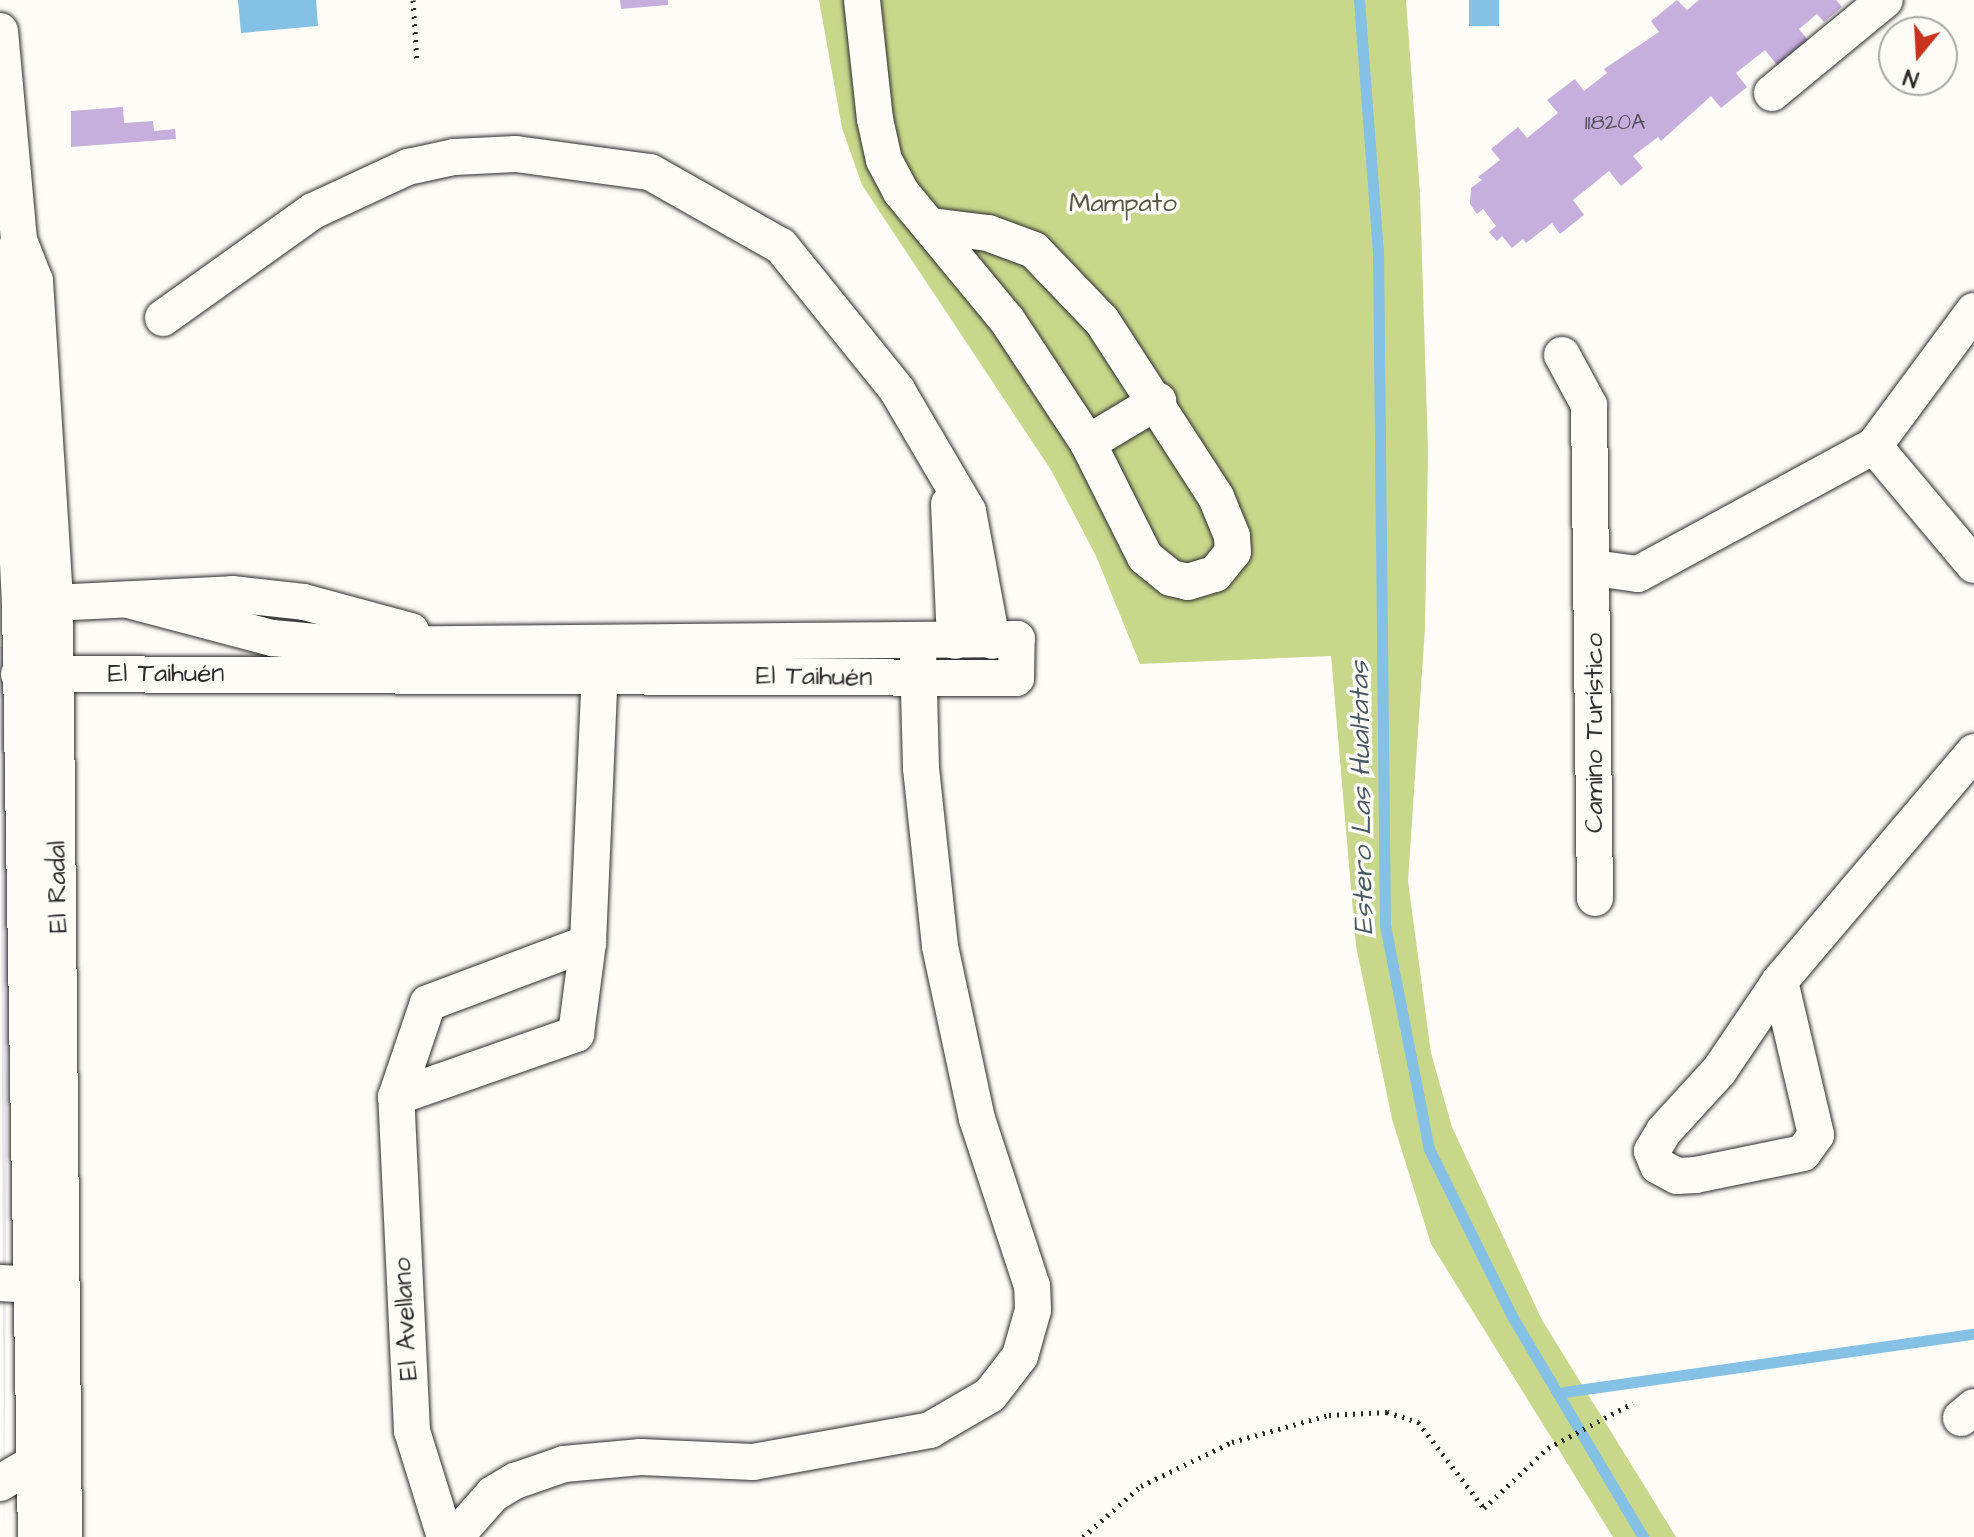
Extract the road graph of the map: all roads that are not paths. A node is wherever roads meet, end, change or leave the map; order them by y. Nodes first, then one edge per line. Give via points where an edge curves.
1 (862, 0) edge
2 (1885, 0) edge
3 (0, 31) edge
4 (1772, 93) dead end
5 (7, 185) edge
6 (931, 226) junction
7 (1974, 311) edge
8 (163, 318) dead end
9 (1562, 355) dead end
10 (1158, 401) junction
11 (1088, 443) junction
12 (1874, 446) junction
13 (948, 479) junction
14 (1974, 565) edge
15 (1594, 568) junction
16 (25, 604) edge
17 (917, 641) junction
18 (955, 641) junction
19 (992, 641) junction
20 (601, 658) junction
21 (19, 674) junction
22 (56, 674) junction
23 (918, 678) junction
24 (1974, 752) edge
25 (1595, 898) dead end
26 (588, 943) junction
27 (1780, 981) junction
28 (396, 1097) junction
29 (16, 1284) edge
30 (37, 1461) junction
31 (0, 1483) edge
32 (36, 1537) edge
33 (64, 1537) edge
34 (445, 1537) edge
35 (455, 1537) edge

1 - 6 street via 884,160 901,192
2 - 4 street
3 - 5 street, El Radal
5 - 16 street, El Radal via 35,281
6 - 10 street via 988,233 1034,250 1102,321
6 - 11 street via 1007,320
7 - 12 street
8 - 13 street via 313,211 408,167 454,157 516,154 639,170 718,205 781,246 897,390
9 - 15 street, Camino Turístico via 1589,405
10 - 11 street
10 - 11 street via 1216,497 1232,536 1233,552 1215,574 1188,582 1151,564
12 - 14 street
12 - 15 street via 1638,574
13 - 18 street
13 - 19 street via 968,511
15 - 25 street, Camino Turístico
16 - 20 street, El Taihuén via 177,595 272,597 463,642
16 - 21 street, El Radal
16 - 22 street, El Radal
17 - 18 street, El Taihuén
17 - 20 street, El Taihuén
17 - 23 street
18 - 19 street, El Taihuén
19 - 23 street, El Taihuén via 1017,639 1016,678
20 - 22 street, El Taihuén
20 - 23 street, El Taihuén
20 - 26 street
21 - 22 street, El Taihuén
21 - 29 street, El Radal
22 - 33 street, El Radal
23 - 35 street via 928,857 940,946 977,1119 1032,1286 1033,1310 1020,1356 990,1395 930,1430 753,1462 641,1457 564,1464 493,1494
24 - 27 street
26 - 28 street, El Avellano via 428,1003
26 - 28 street via 576,1034
27 - 27 street via 1719,1071 1664,1131 1652,1151 1658,1166 1677,1176 1696,1175 1803,1153 1816,1135
28 - 34 street, El Avellano via 412,1431
29 - 30 street, El Radal
30 - 31 street
30 - 32 street, El Radal

